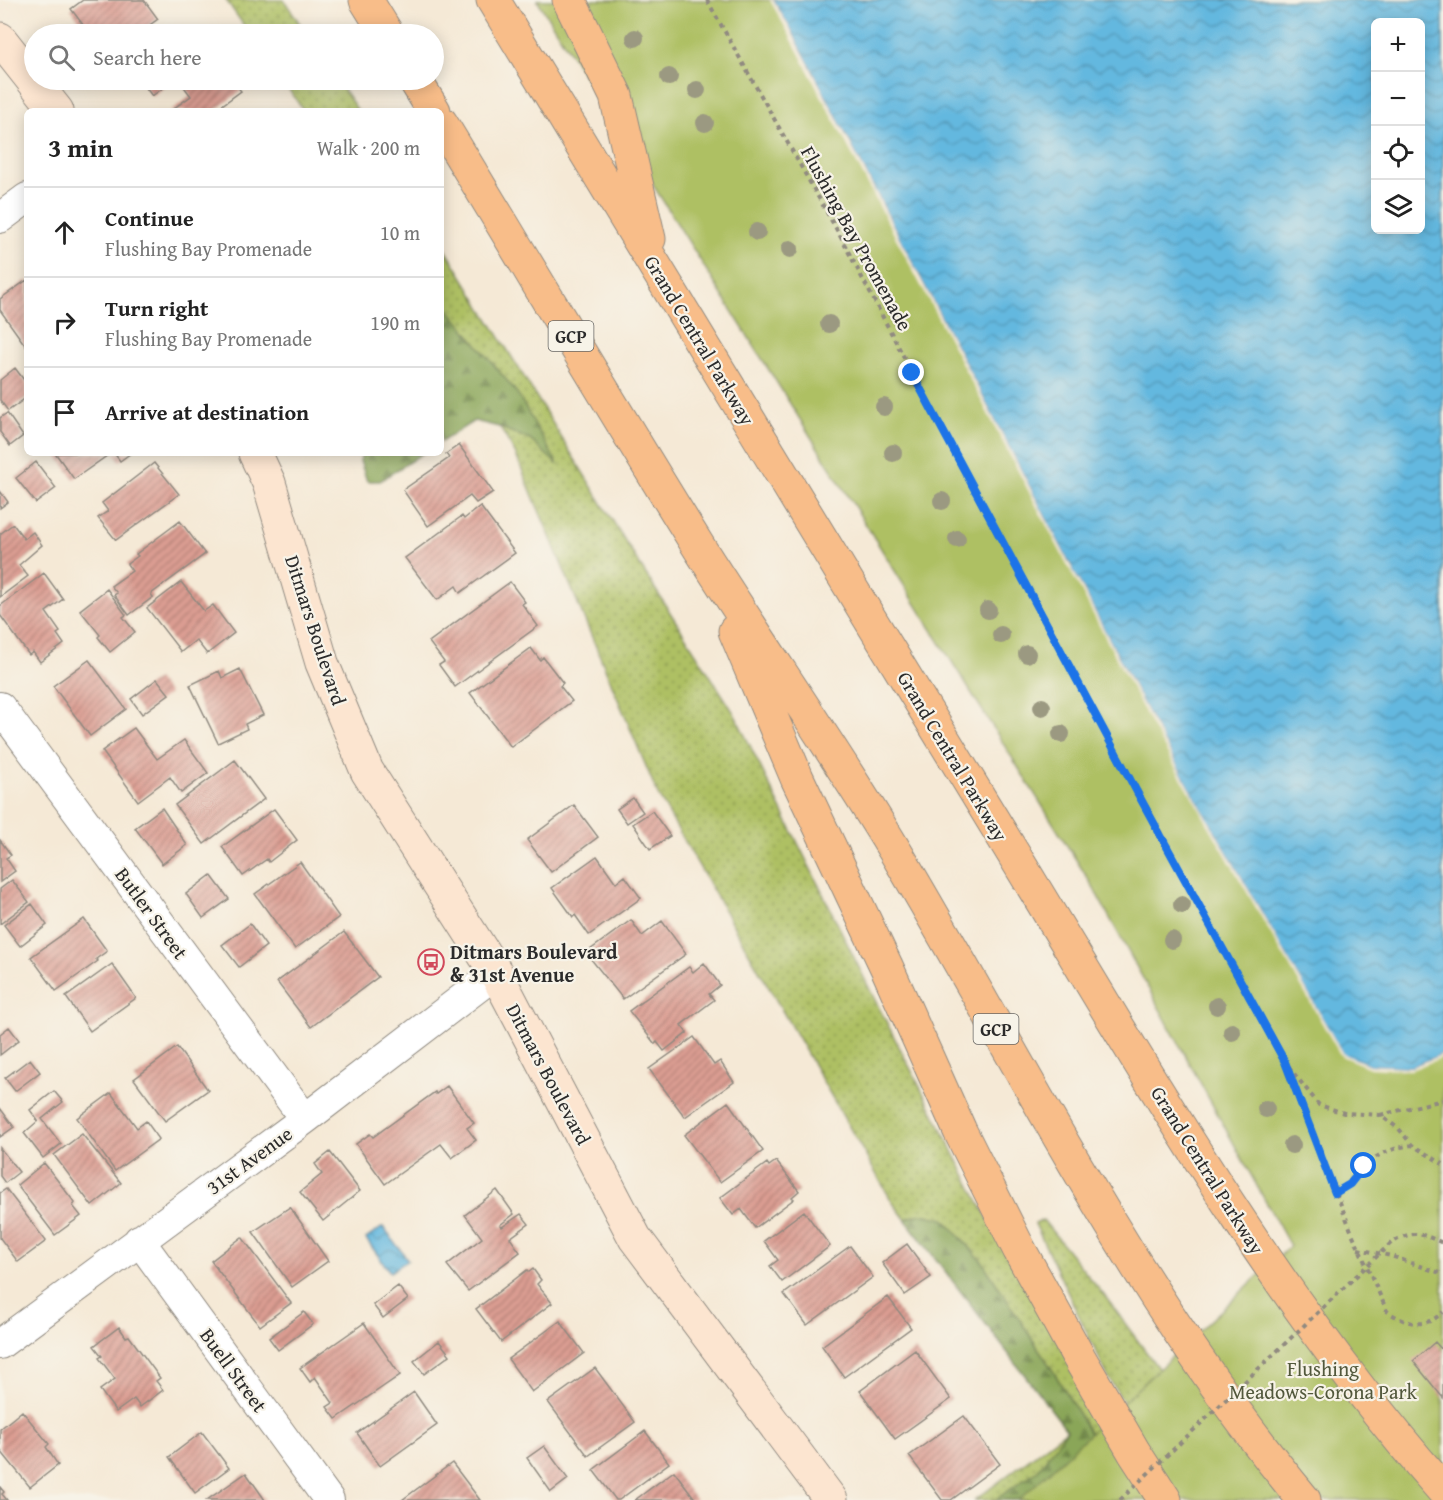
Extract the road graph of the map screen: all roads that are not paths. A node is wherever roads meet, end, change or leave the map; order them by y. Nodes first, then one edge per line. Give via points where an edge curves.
1 (366, 0) edge
2 (493, 0) edge
3 (569, 0) edge
4 (381, 24) edge
5 (0, 39) edge
6 (24, 69) edge
7 (40, 90) edge
8 (421, 90) edge
9 (55, 108) edge
10 (432, 108) edge
11 (444, 128) edge
12 (24, 200) edge
13 (0, 218) edge
14 (656, 267) junction
15 (256, 456) edge
16 (701, 549) junction
17 (0, 707) edge
18 (496, 973) junction
19 (305, 1119) junction
20 (139, 1240) junction
21 (3, 1335) edge
22 (1443, 1490) edge
23 (329, 1500) edge
24 (831, 1500) edge
25 (1165, 1500) edge
26 (1304, 1500) edge

1 - 4 highway
2 - 14 highway, Grand Central Parkway
3 - 14 highway via 616,96
5 - 6 street
7 - 9 street
8 - 10 highway
11 - 16 highway, GCP
12 - 13 street
14 - 22 highway, Grand Central Parkway via 1249,1236 1316,1332
15 - 18 street, Ditmars Boulevard via 269,483 322,663 367,771
16 - 25 highway via 797,778 960,1131 1019,1249
16 - 26 highway, GCP via 893,849 1127,1251 1258,1444
17 - 19 street, Butler Street
18 - 19 street, 31st Avenue
18 - 24 street, Ditmars Boulevard via 634,1238
19 - 20 street, 31st Avenue
20 - 21 street, 31st Avenue
20 - 23 street, Buell Street

